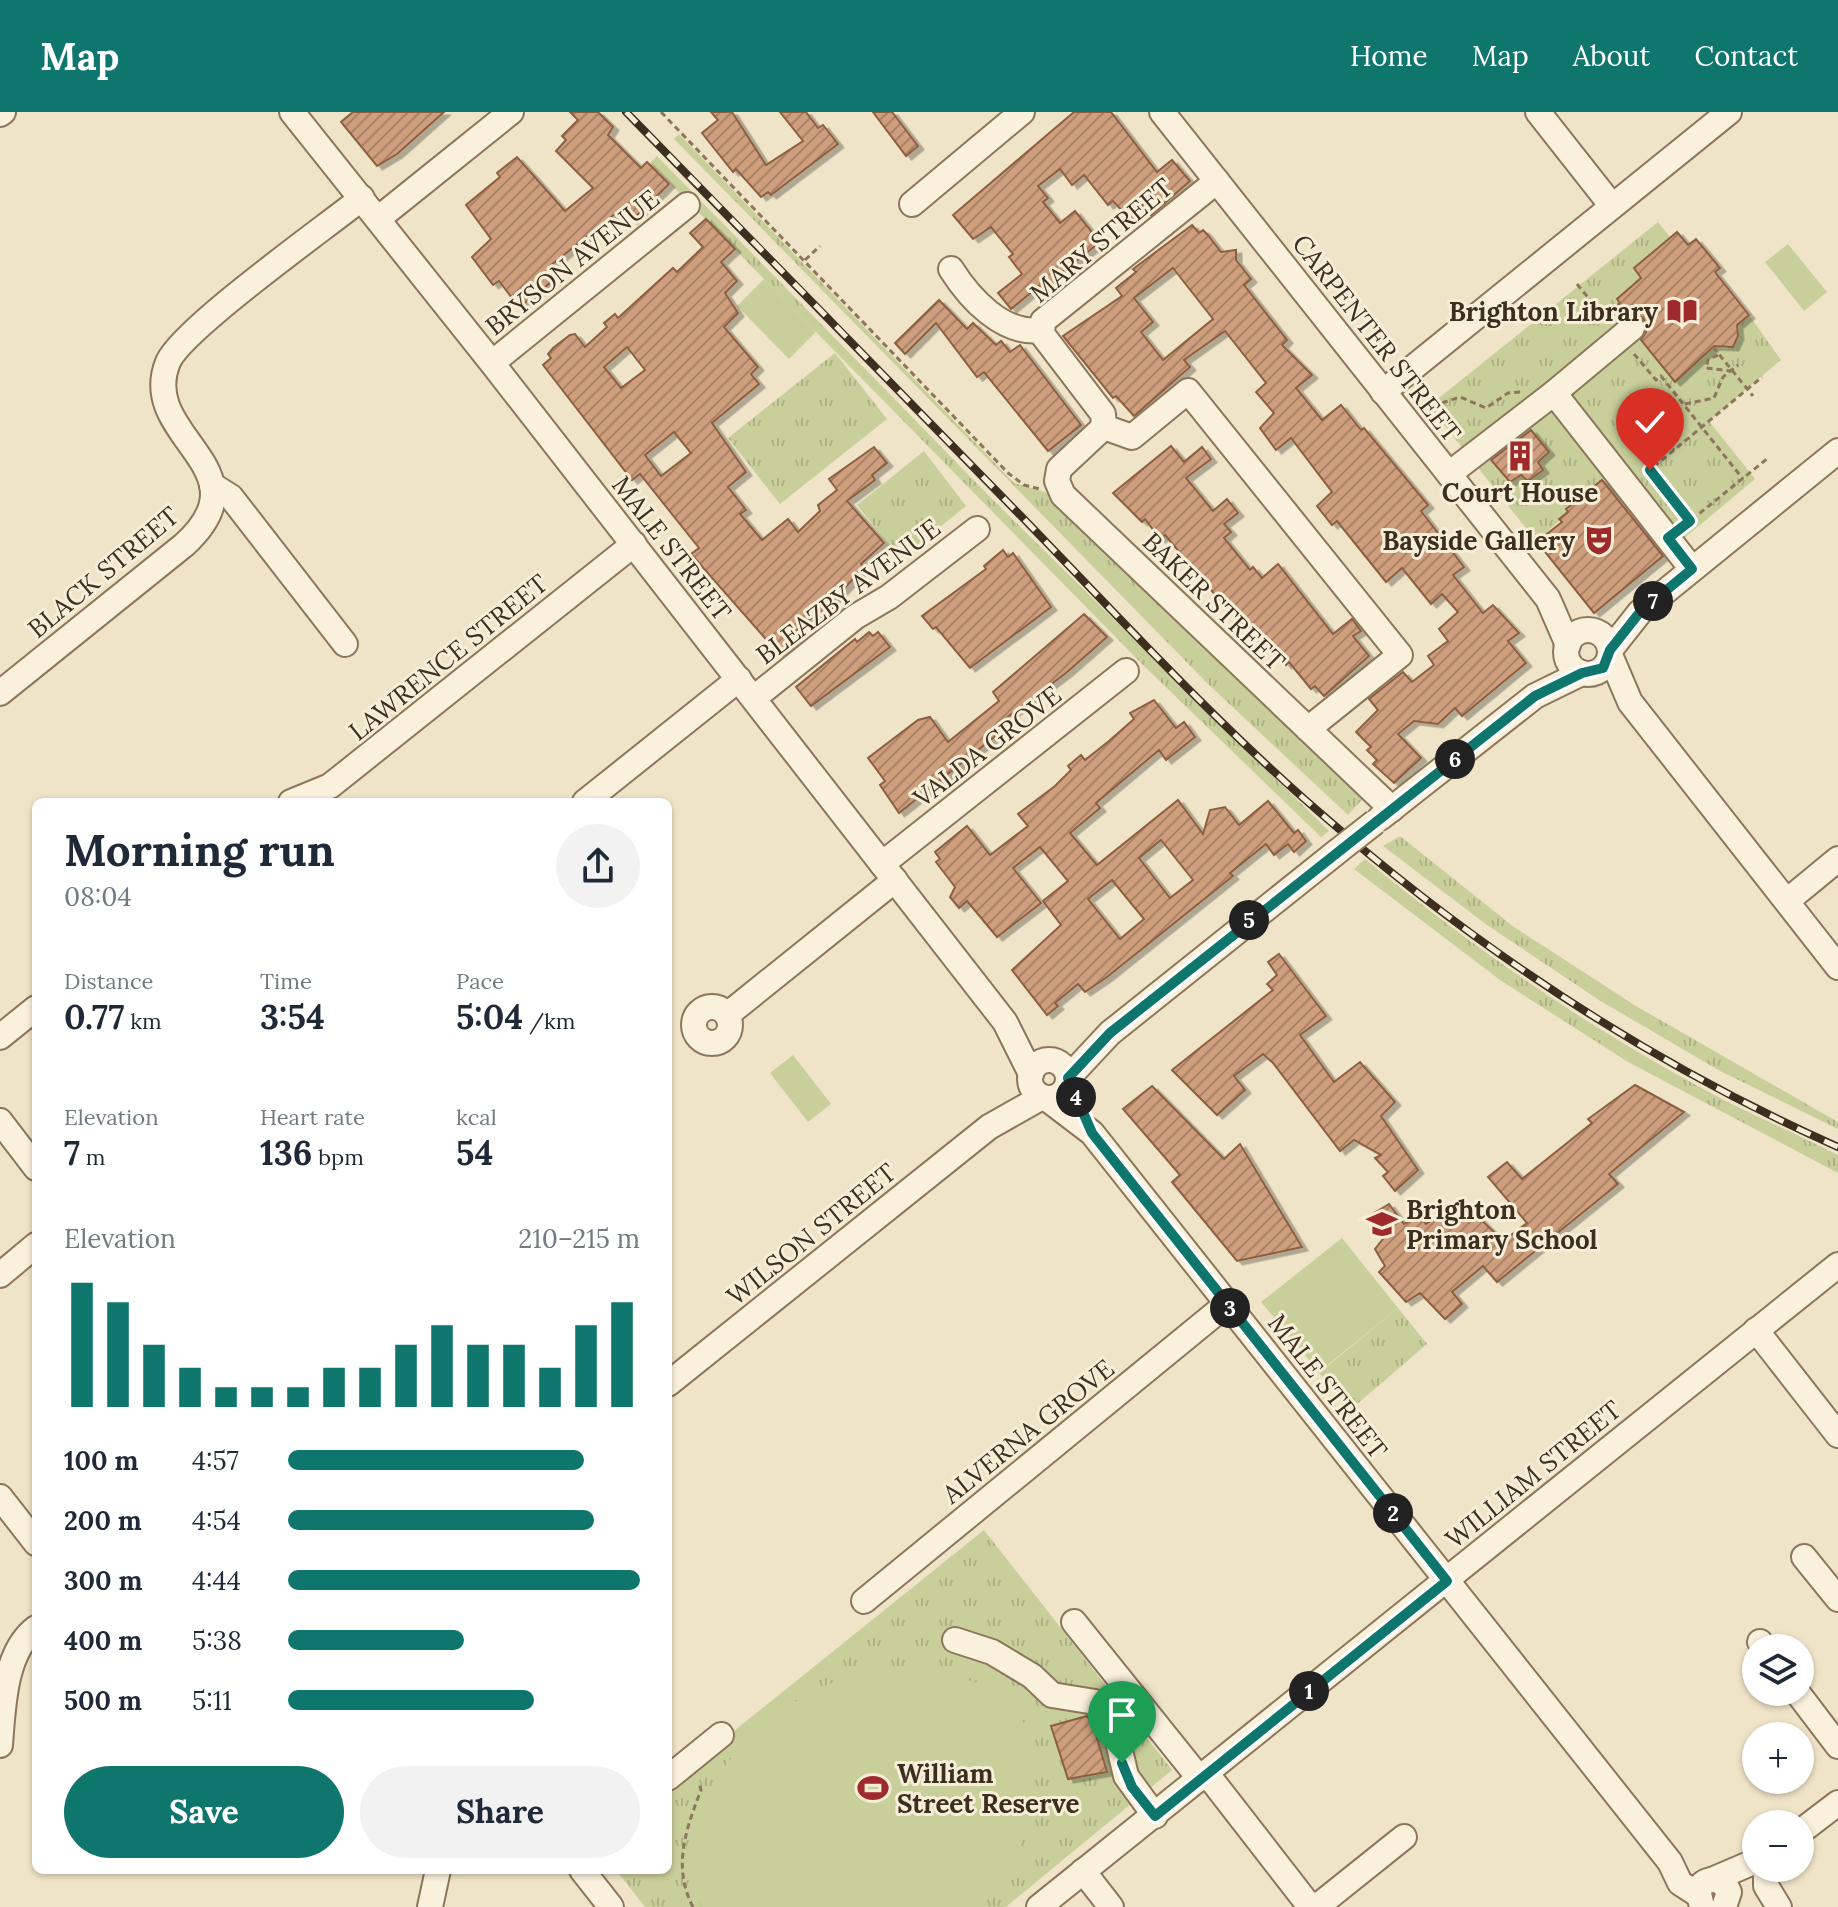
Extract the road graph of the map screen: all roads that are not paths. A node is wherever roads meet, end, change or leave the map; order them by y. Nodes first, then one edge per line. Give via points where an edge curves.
1 (292, 112) edge
2 (511, 112) edge
3 (1022, 112) edge
4 (1162, 112) edge
5 (1538, 112) edge
6 (1729, 112) edge
7 (1217, 181) junction
8 (921, 196) dead end
9 (362, 198) junction
10 (687, 205) dead end
11 (1612, 206) junction
12 (379, 218) junction
13 (951, 269) dead end
14 (1041, 330) junction
15 (1626, 332) road end
16 (492, 363) junction
17 (1383, 392) junction
18 (1546, 399) junction
19 (1104, 427) junction
20 (1838, 451) edge
21 (1449, 474) junction
22 (212, 485) junction
23 (977, 529) dead end
24 (634, 544) junction
25 (1692, 569) junction
26 (1548, 599) junction
27 (1640, 612) junction
28 (1592, 630) junction
29 (345, 644) dead end
30 (1567, 649) junction
31 (1610, 653) junction
32 (1126, 671) dead end
33 (1586, 673) junction
34 (746, 688) junction
35 (0, 693) edge
36 (1535, 696) junction
37 (1630, 702) junction
38 (1308, 729) junction
39 (301, 798) edge
40 (591, 798) edge
41 (1384, 815) junction
42 (1838, 859) edge
43 (888, 872) junction
44 (1787, 901) junction
45 (1838, 967) edge
46 (32, 1011) edge
47 (727, 1015) dead end
48 (0, 1037) edge
49 (1049, 1079) junction
50 (0, 1121) edge
51 (32, 1163) edge
52 (32, 1248) edge
53 (1838, 1265) edge
54 (0, 1275) edge
55 (1227, 1304) junction
56 (1756, 1330) junction
57 (672, 1381) edge
58 (1838, 1435) edge
59 (0, 1497) edge
60 (32, 1538) edge
61 (1804, 1557) dead end
62 (1447, 1581) junction
63 (1838, 1599) edge
64 (864, 1601) dead end
65 (1074, 1622) dead end
66 (32, 1632) edge
67 (955, 1640) dead end
68 (18, 1662) edge
69 (1808, 1706) edge
70 (721, 1735) dead end
71 (0, 1745) edge
72 (1838, 1746) edge
73 (0, 1757) edge
74 (672, 1775) edge
75 (1204, 1776) junction
76 (1838, 1803) edge
77 (1155, 1816) junction
78 (1814, 1821) edge
79 (1404, 1837) dead end
80 (1083, 1871) junction
81 (1742, 1871) edge
82 (437, 1874) edge
83 (585, 1874) edge
84 (1742, 1876) edge
85 (1766, 1882) edge
86 (1709, 1895) edge
87 (430, 1907) edge
88 (611, 1907) edge
89 (1039, 1907) edge
90 (1111, 1907) edge
91 (1763, 1907) edge
92 (1779, 1907) edge

1 - 9 street, MALE STREET
2 - 12 street
3 - 8 street
4 - 7 street, CARPENTER STREET
5 - 11 street
6 - 11 street
7 - 14 street, MARY STREET via 1043,321
7 - 17 street, CARPENTER STREET
9 - 12 street, MALE STREET
9 - 22 street via 193,332 169,360 166,407 207,466
10 - 16 street, BRYSON AVENUE
11 - 17 street
12 - 16 street, MALE STREET
13 - 14 street via 1003,322 1023,331
14 - 19 street, MARY STREET via 1103,414
15 - 18 street
16 - 24 street, MALE STREET
17 - 21 street, CARPENTER STREET
18 - 21 street
18 - 25 street
19 - 38 street, BAKER STREET via 1063,463 1057,474 1059,488
19 - 38 street via 1132,437 1188,391 1400,655
20 - 25 street
21 - 26 street, CARPENTER STREET
22 - 29 street via 231,497
22 - 35 street, BLACK STREET via 208,512 193,537
23 - 34 street, BLEAZBY AVENUE via 889,597
24 - 34 street, MALE STREET
24 - 39 street, LAWRENCE STREET via 330,786
25 - 27 street
26 - 28 street, CARPENTER STREET
26 - 30 street, CARPENTER STREET
27 - 28 street
27 - 31 street
28 - 30 street via 1576,633
28 - 31 street via 1606,638
30 - 33 street via 1571,665
30 - 36 street, WILSON STREET
31 - 33 street via 1603,668
31 - 37 street
32 - 43 street, VALDA GROVE
33 - 36 street, WILSON STREET
33 - 37 street
34 - 40 street, BLEAZBY AVENUE
34 - 43 street, MALE STREET
36 - 41 street, WILSON STREET
37 - 44 street
38 - 41 street, BAKER STREET
41 - 49 street, WILSON STREET, bridge
42 - 44 street
43 - 47 street, VALDA GROVE
43 - 49 street, MALE STREET
44 - 45 street
46 - 48 street
49 - 55 street, MALE STREET
49 - 57 street, WILSON STREET
50 - 51 street
52 - 54 street
53 - 56 street, WILLIAM STREET
55 - 62 street, MALE STREET
55 - 64 street, ALVERNA GROVE
56 - 58 street
56 - 62 street, WILLIAM STREET
59 - 60 street
61 - 63 street
62 - 75 street, WILLIAM STREET
62 - 86 street, MALE STREET via 1670,1862 1680,1883
65 - 75 street
66 - 68 street via 21,1642
67 - 77 street via 1003,1658 1052,1695 1095,1702 1115,1729 1126,1776
68 - 71 street
68 - 73 street via 15,1718
69 - 72 street
70 - 74 street
75 - 77 street, WILLIAM STREET
75 - 79 street via 1308,1904 1319,1905
76 - 78 street
77 - 80 street, WILLIAM STREET
80 - 89 street, WILLIAM STREET
80 - 90 street
81 - 86 street
82 - 87 street
83 - 88 street
84 - 86 street
85 - 92 street
86 - 91 street, MALE STREET

